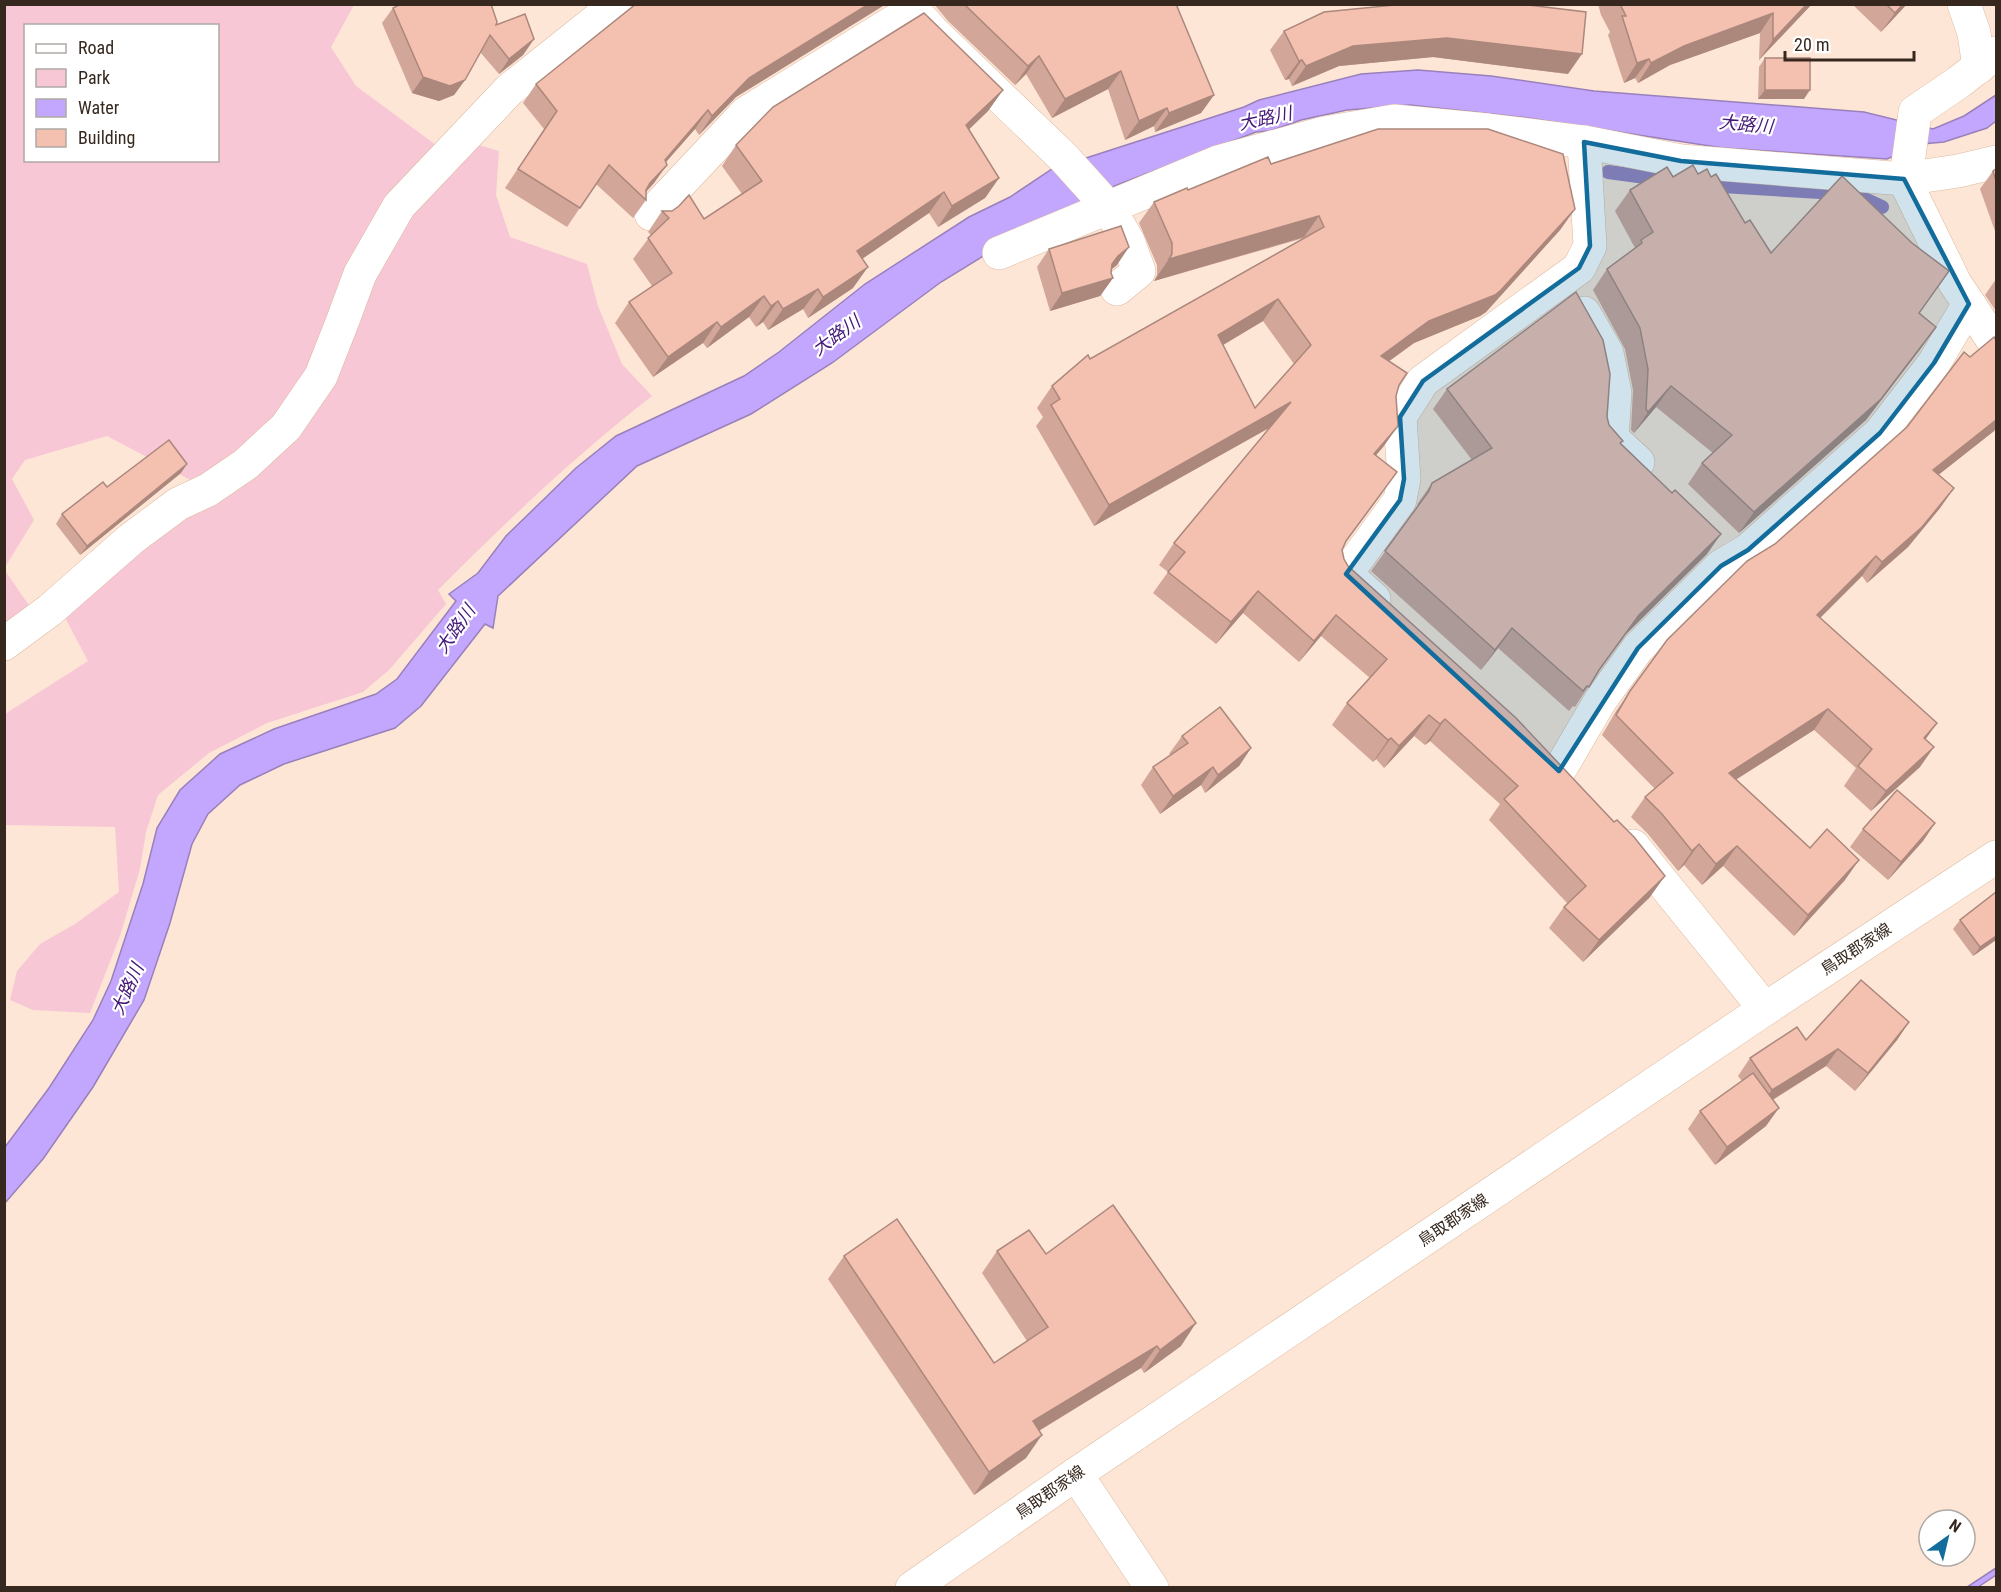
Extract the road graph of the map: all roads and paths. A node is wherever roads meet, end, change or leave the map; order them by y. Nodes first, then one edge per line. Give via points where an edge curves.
1 (617, 4) edge
2 (1964, 4) edge
3 (910, 7) edge
4 (1988, 60) edge
5 (1584, 142) junction
6 (1996, 162) edge
7 (1906, 171) junction
8 (1109, 208) junction
9 (651, 214) dead end
10 (999, 253) dead end
11 (1565, 279) junction
12 (1117, 289) dead end
13 (1969, 304) junction
14 (1996, 345) edge
15 (1662, 486) edge
16 (1712, 533) edge
17 (1737, 556) junction
18 (1399, 622) edge
19 (4, 644) edge
20 (1584, 796) edge
21 (1608, 821) edge
22 (1996, 858) edge
23 (1765, 1009) junction
24 (1076, 1474) junction
25 (912, 1587) edge
26 (1152, 1587) edge

1 - 19 street via 509,90 399,206 360,274 321,376 286,427 246,464 208,490 178,504 141,532
2 - 4 street
3 - 8 street via 1064,158
3 - 9 street via 747,113
4 - 7 street via 1915,112
5 - 7 street via 1681,161
5 - 8 street via 1394,121 1324,133 1218,162
5 - 11 street via 1590,246 1579,268
6 - 7 street via 1958,171
7 - 13 street
8 - 10 street
8 - 12 street via 1139,271
11 - 15 street via 1607,353 1615,393 1612,438
11 - 18 street via 1423,381 1400,417 1404,479 1400,500 1346,574
13 - 14 street
13 - 17 street via 1934,363 1880,433
16 - 17 street
17 - 20 street via 1721,566 1638,648 1600,701 1547,760
21 - 23 street via 1633,846
22 - 23 street, 鳥取郡家線
23 - 24 street, 鳥取郡家線
24 - 25 street, 鳥取郡家線
24 - 26 street

